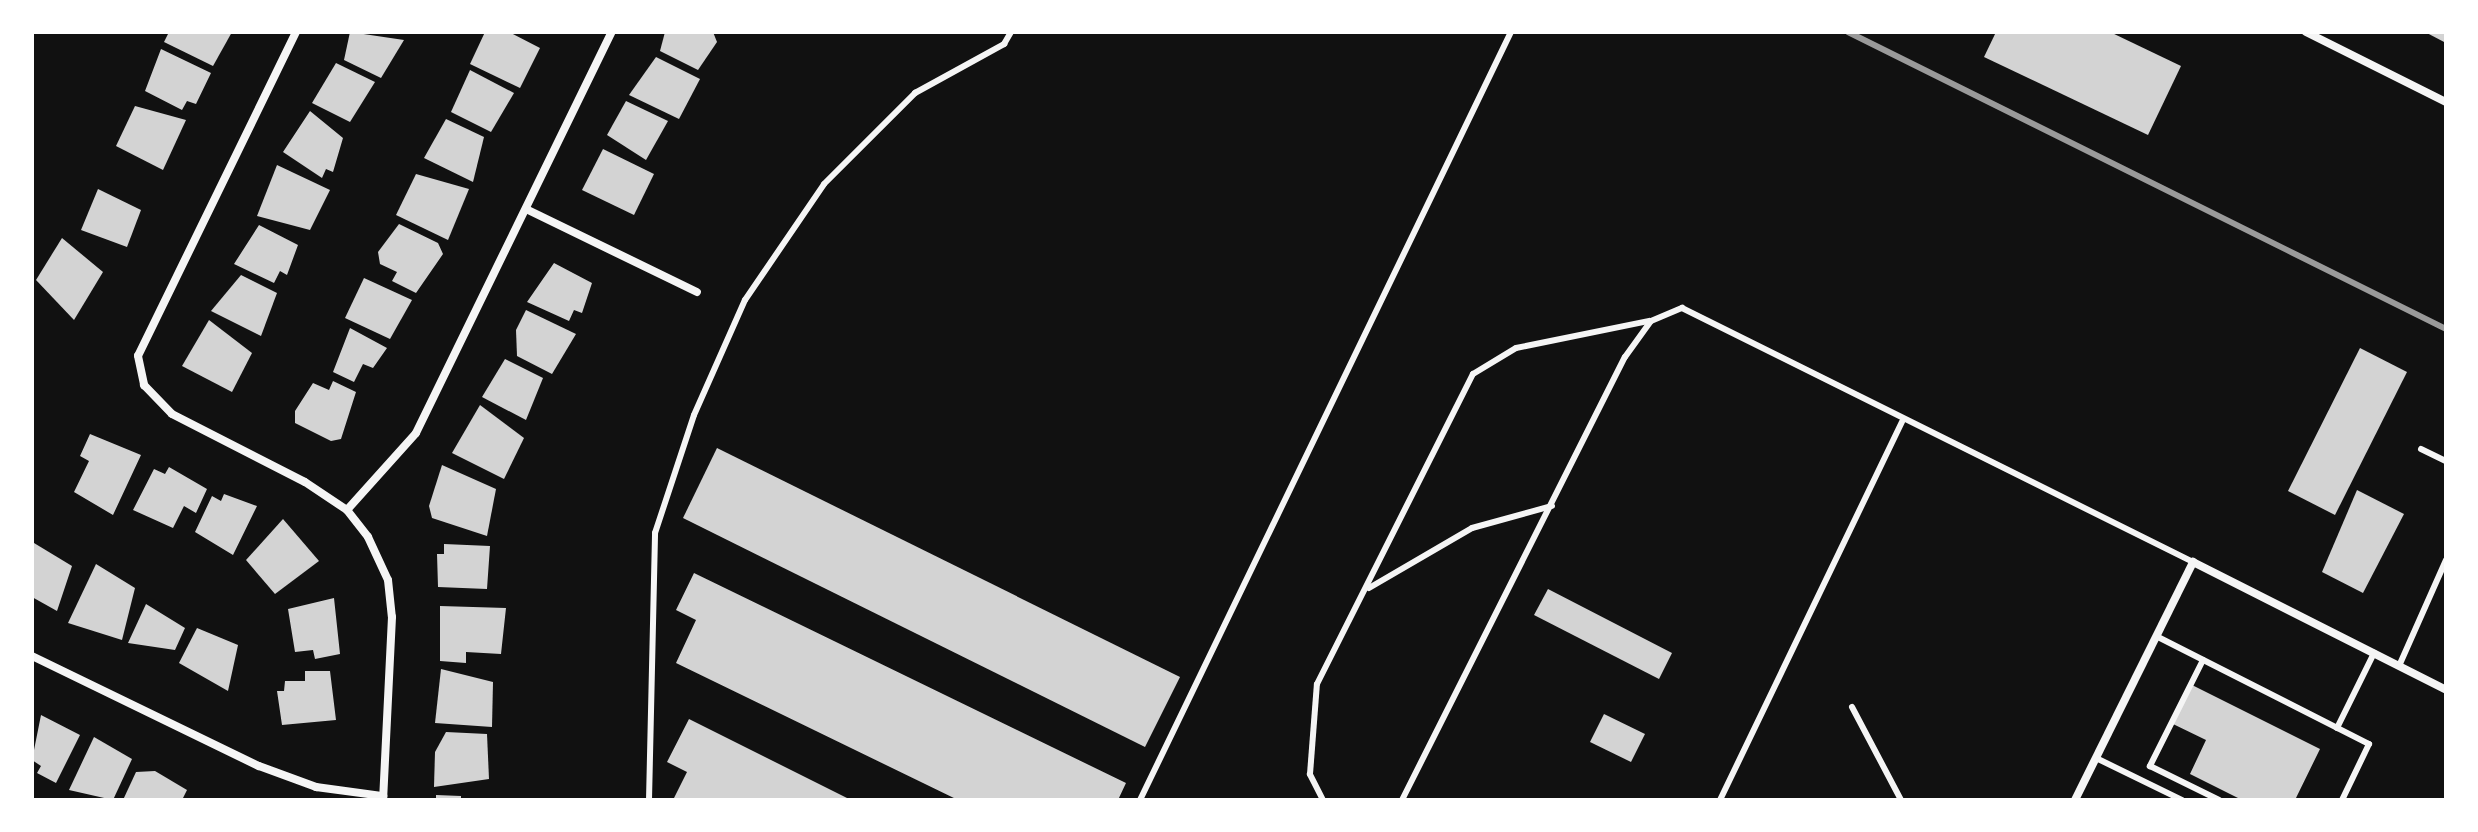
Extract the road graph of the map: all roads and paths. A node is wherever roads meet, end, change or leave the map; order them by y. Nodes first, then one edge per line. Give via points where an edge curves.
1 (296, 32) edge
2 (612, 32) edge
3 (1011, 32) edge
4 (1511, 32) edge
5 (2306, 32) edge
6 (2446, 102) edge
7 (526, 209) junction
8 (697, 292) dead end
9 (1651, 321) junction
10 (1902, 421) junction
11 (2421, 449) dead end
12 (2446, 461) edge
13 (1552, 506) junction
14 (347, 510) junction
15 (2446, 560) edge
16 (2193, 562) junction
17 (1366, 590) junction
18 (2156, 636) junction
19 (2374, 653) junction
20 (32, 656) edge
21 (2203, 660) junction
22 (2399, 666) junction
23 (2446, 690) edge
24 (1852, 707) dead end
25 (2337, 728) junction
26 (2096, 758) junction
27 (383, 798) edge
28 (649, 800) edge
29 (1140, 800) edge
30 (1323, 800) edge
31 (1402, 800) edge
32 (1720, 800) edge
33 (1901, 800) edge
34 (2075, 800) edge
35 (2182, 800) edge
36 (2219, 800) edge
37 (2342, 800) edge

1 - 14 street via 138,356 144,385 172,414
2 - 7 street
3 - 28 lane via 1004,44 915,93 824,184 745,300 694,415 655,533
4 - 29 lane
5 - 6 street
7 - 8 street
7 - 14 street via 416,433
9 - 10 lane via 1682,308
9 - 13 lane via 1625,357
9 - 17 lane via 1516,348 1473,374
10 - 16 lane
10 - 32 lane
11 - 12 lane
13 - 17 lane via 1472,528
13 - 31 lane
14 - 27 street via 368,537 389,592
15 - 22 lane
16 - 18 street
16 - 19 street
17 - 30 lane via 1317,684 1310,774
18 - 21 lane
18 - 26 street
19 - 22 street
19 - 25 lane
20 - 27 street via 259,766 316,787
21 - 25 lane
21 - 36 lane via 2150,766
22 - 23 street
24 - 33 lane
25 - 37 lane via 2369,744
26 - 34 street
26 - 35 lane

